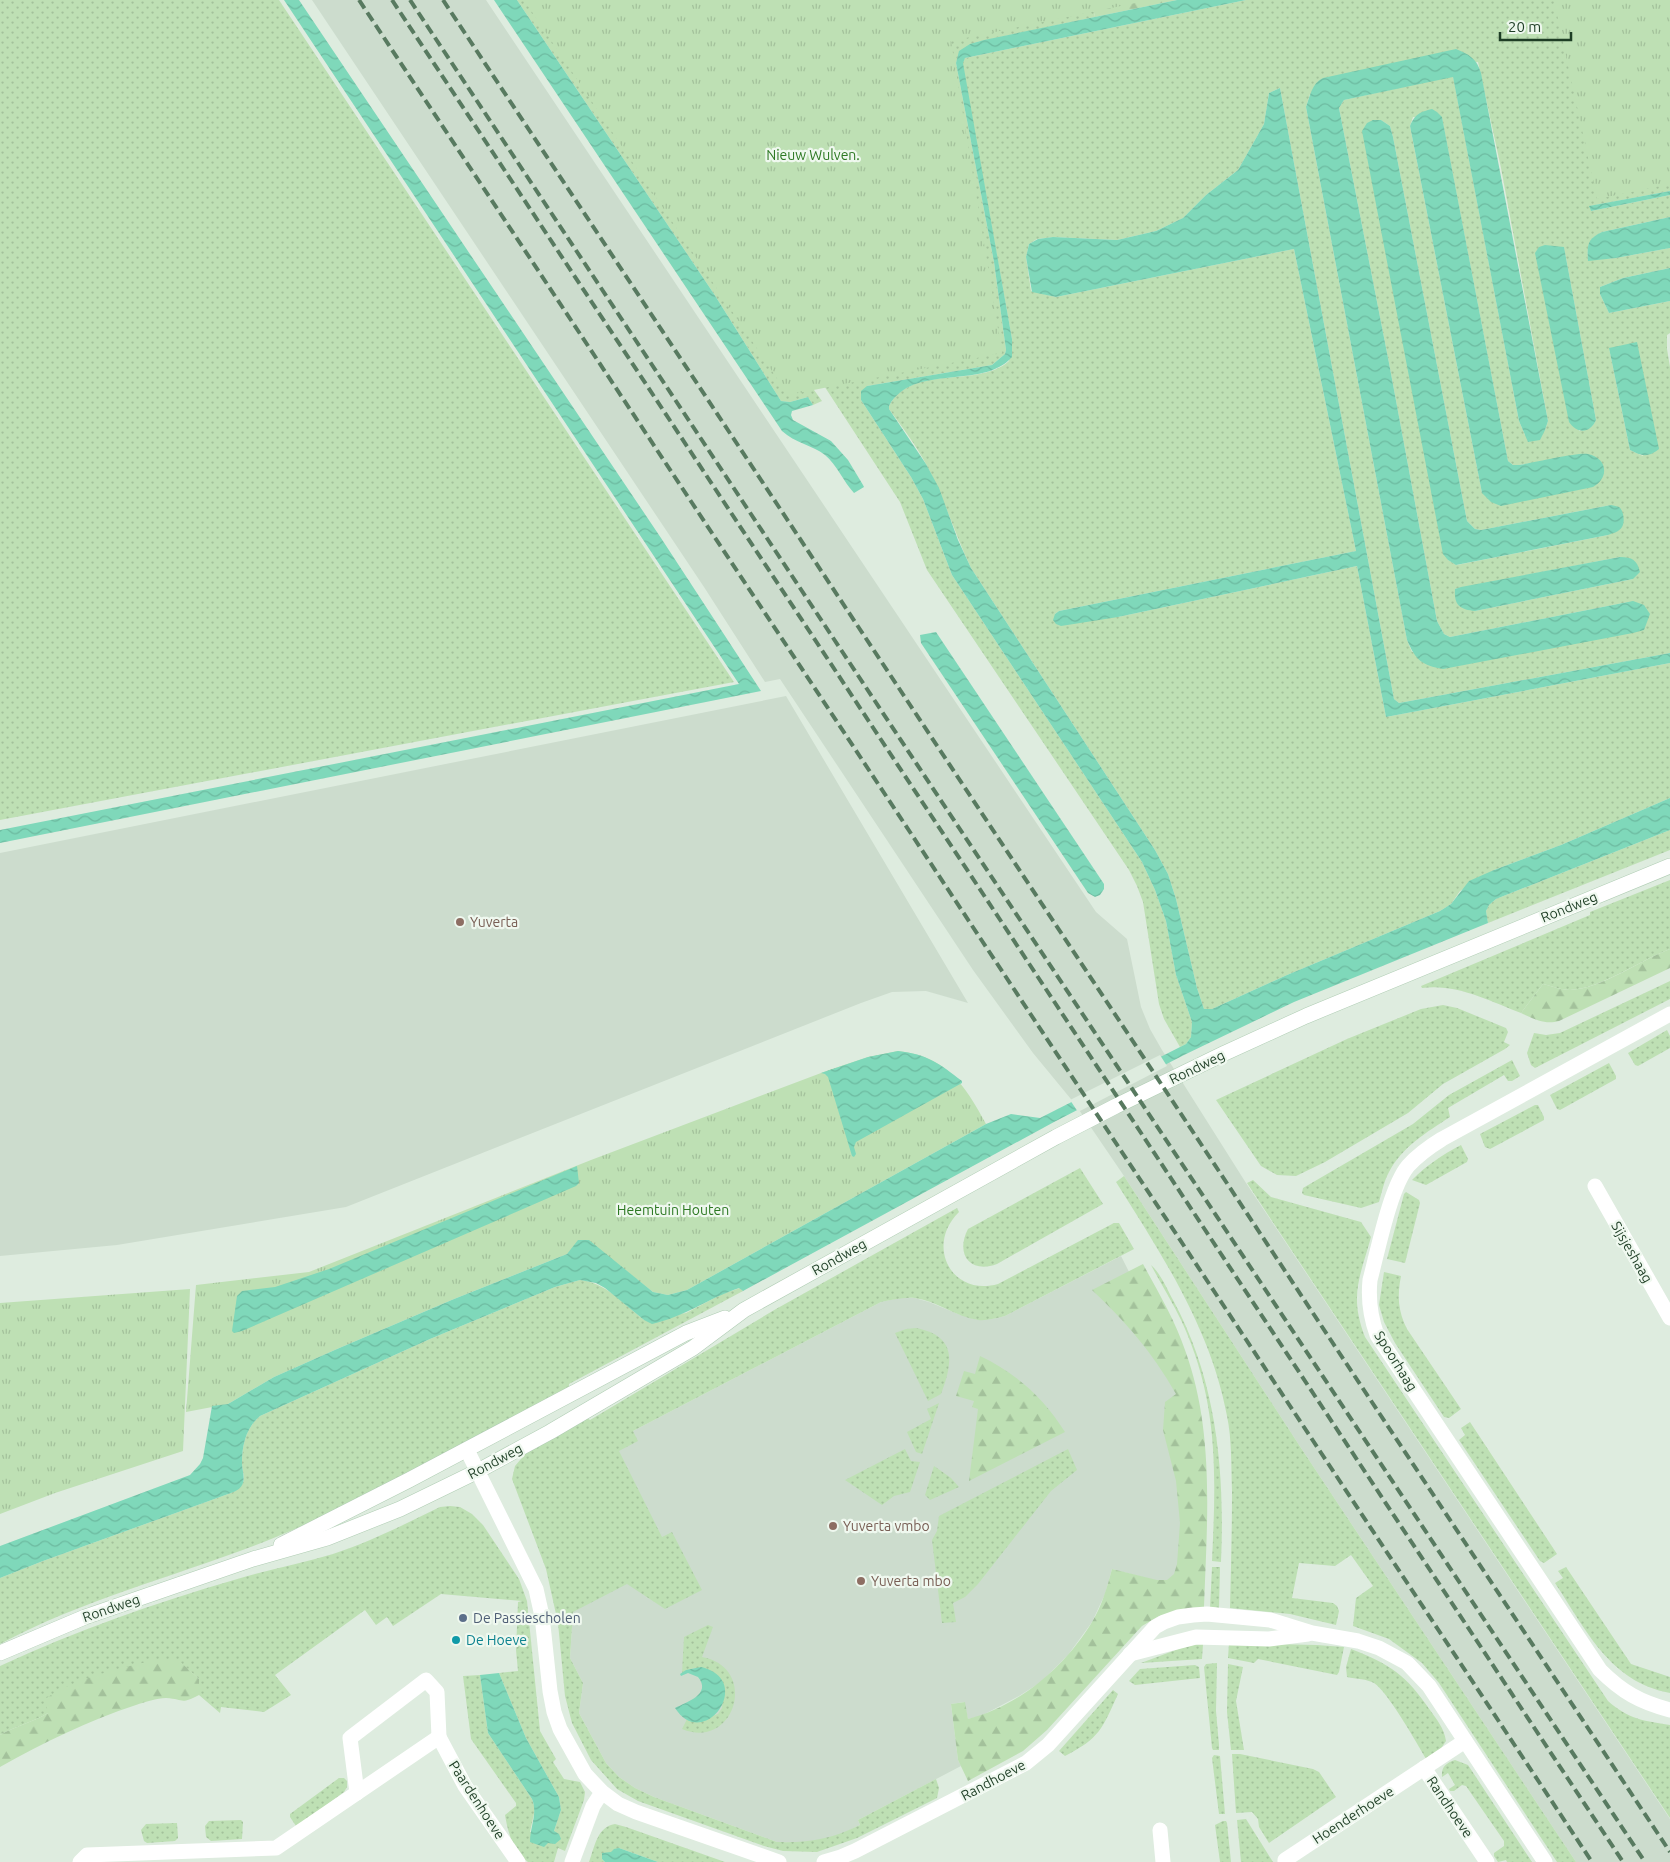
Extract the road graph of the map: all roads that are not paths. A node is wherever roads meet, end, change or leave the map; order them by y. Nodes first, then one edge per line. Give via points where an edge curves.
1 (1670, 866) edge
2 (1670, 1014) edge
3 (1595, 1186) dead end
4 (744, 1310) junction
5 (1670, 1318) edge
6 (467, 1450) junction
7 (478, 1471) junction
8 (253, 1559) junction
9 (1312, 1633) junction
10 (0, 1653) edge
11 (1130, 1654) junction
12 (1670, 1710) edge
13 (439, 1737) junction
14 (1465, 1741) junction
15 (1424, 1768) junction
16 (602, 1792) junction
17 (357, 1793) junction
18 (1160, 1830) dead end
19 (276, 1855) edge
20 (80, 1862) edge
21 (518, 1862) edge
22 (572, 1862) edge
23 (779, 1862) edge
24 (824, 1862) edge
25 (1163, 1862) edge
26 (1285, 1862) edge
27 (1487, 1862) edge
28 (1545, 1862) edge

1 - 4 street, Rondweg via 1346,999 1225,1053 1056,1137
2 - 12 street, Spoorhaag via 1442,1139 1416,1158 1397,1185 1370,1280 1369,1294 1369,1309 1377,1335 1600,1670 1638,1699
3 - 5 street, Sijsjeshaag
4 - 6 street, Rondweg via 686,1333
4 - 7 street, Rondweg via 685,1353
6 - 7 street
6 - 8 street, Rondweg
7 - 8 street, Rondweg via 348,1530
7 - 16 street via 536,1590 550,1691 560,1729 585,1774
8 - 10 street, Rondweg via 85,1617
9 - 11 street, Randhoeve via 1269,1639 1196,1637
9 - 11 street, Randhoeve via 1270,1620 1193,1615 1164,1622
9 - 14 street, Randhoeve via 1363,1642 1407,1663 1429,1686
11 - 24 street, Randhoeve via 1048,1745 1026,1763 841,1858
13 - 17 street
13 - 17 street, Paardenhoeve via 437,1692 426,1680 350,1738
13 - 21 street, Paardenhoeve via 464,1786
14 - 15 street, Randhoeve
14 - 28 street, Randhoeve
15 - 26 street, Hoenderhoeve
15 - 27 street, Randhoeve
16 - 22 street via 593,1806
16 - 23 street via 636,1812
17 - 19 street
18 - 25 street
19 - 20 street via 87,1855

